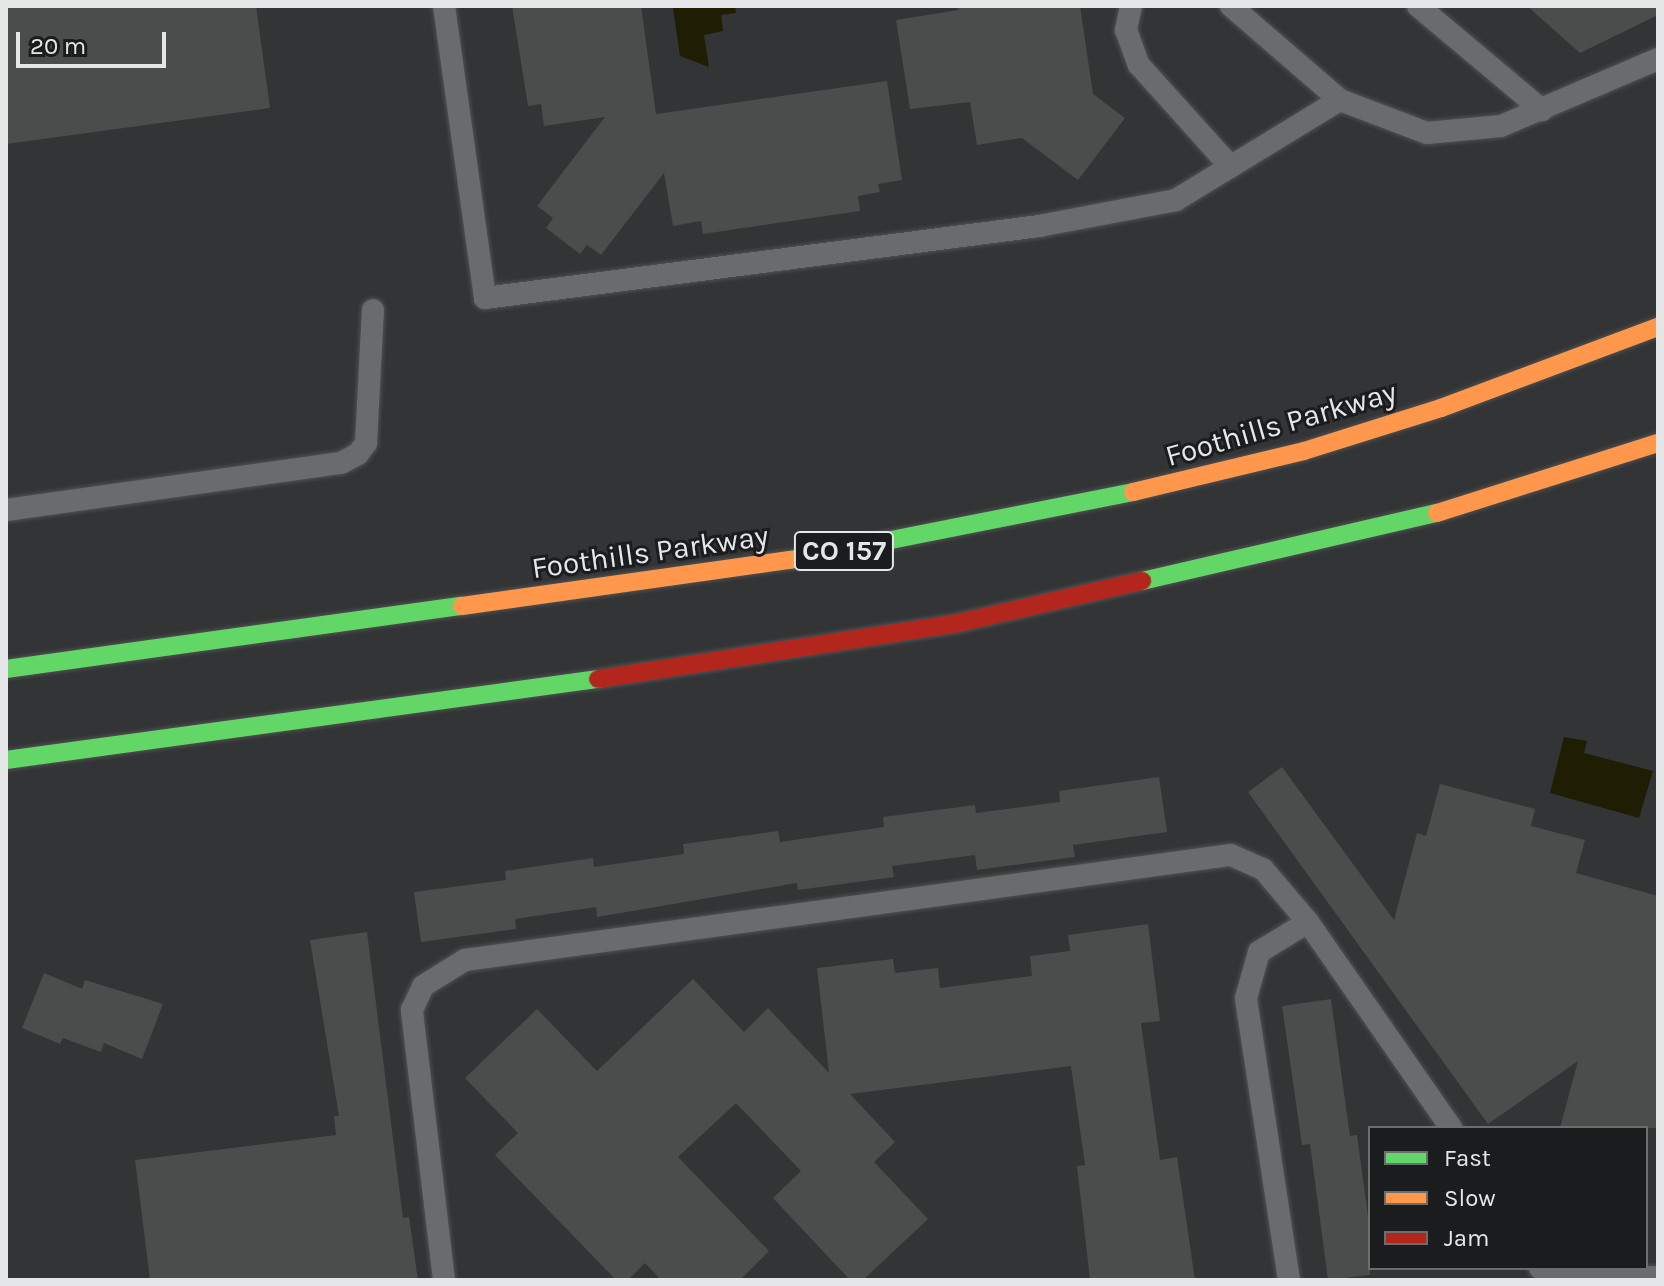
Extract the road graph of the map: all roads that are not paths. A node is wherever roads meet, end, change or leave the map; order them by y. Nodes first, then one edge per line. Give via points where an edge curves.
1 (444, 6) edge
2 (1131, 6) edge
3 (1231, 6) edge
4 (1418, 6) edge
5 (1658, 59) edge
6 (1340, 100) junction
7 (1542, 110) junction
8 (1231, 167) junction
9 (373, 310) dead end
10 (1658, 327) edge
11 (1658, 443) edge
12 (6, 510) edge
13 (6, 669) edge
14 (6, 760) edge
15 (1308, 922) junction
16 (1450, 1126) edge
17 (1546, 1270) edge
18 (1658, 1277) edge
19 (444, 1280) edge
20 (1289, 1280) edge

1 - 8 lane via 485,298 1039,226 1176,200
2 - 8 lane via 1126,30 1139,65
3 - 6 lane
4 - 7 lane
5 - 7 lane
6 - 7 lane via 1427,133 1501,126
6 - 8 lane
9 - 12 lane via 366,443 358,454 341,463
10 - 13 highway, Foothills Parkway / CO 157 via 1441,408 1304,451 1042,514 770,564
11 - 14 highway via 1415,520 958,623 689,666
15 - 16 lane
15 - 19 lane via 1263,869 1231,855 465,960 423,986 412,1010
15 - 20 lane via 1259,952 1246,998
17 - 18 lane via 1575,1279

